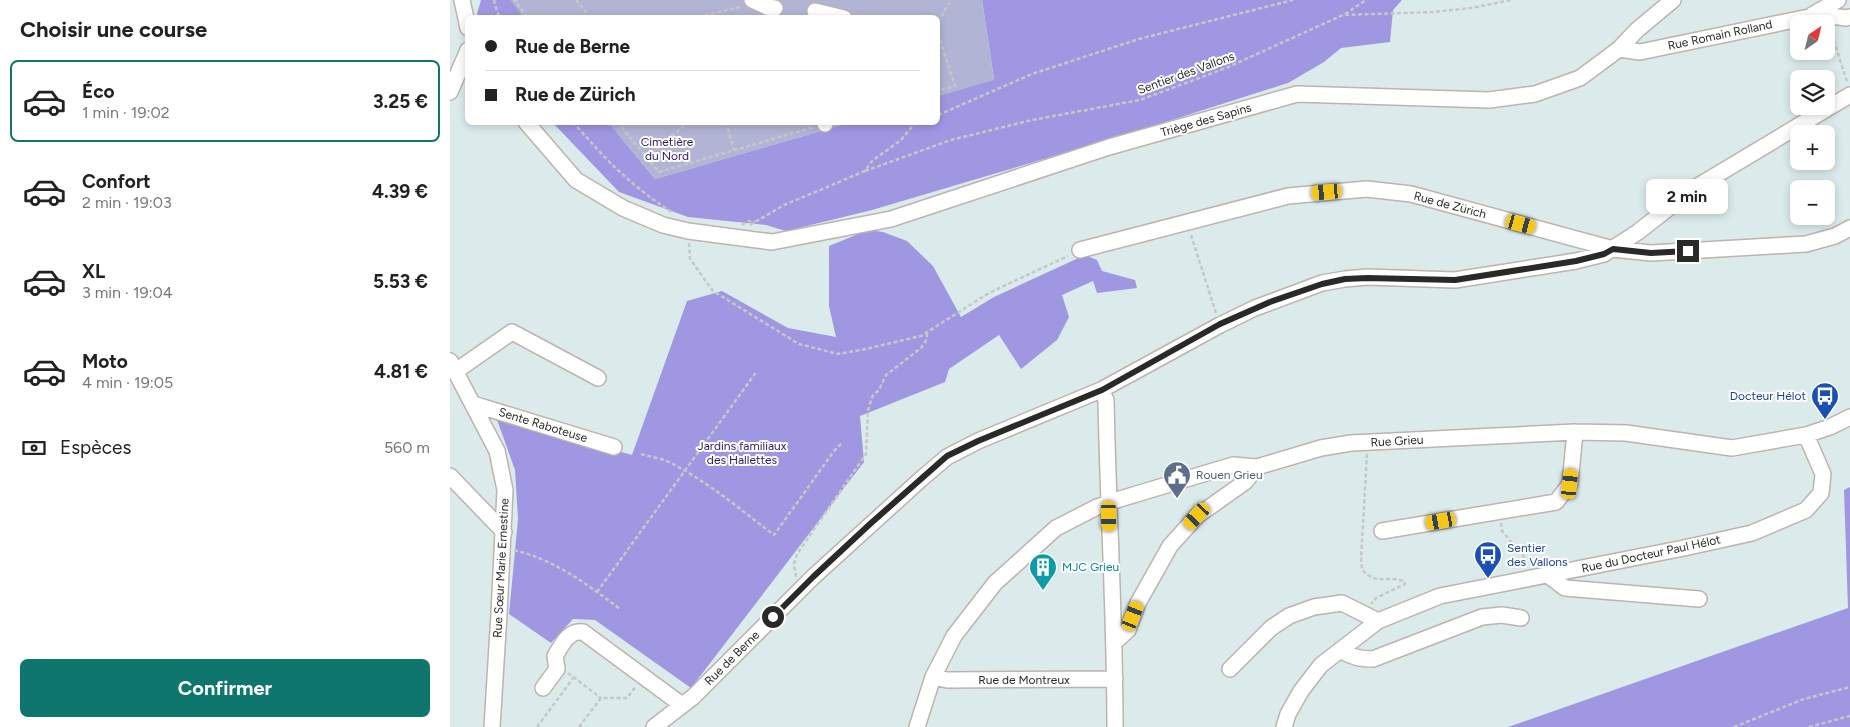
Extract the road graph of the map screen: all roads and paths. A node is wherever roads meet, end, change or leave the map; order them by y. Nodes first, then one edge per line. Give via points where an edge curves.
1 (462, 0) edge
2 (494, 0) edge
3 (518, 0) edge
4 (576, 0) edge
5 (951, 0) edge
6 (1292, 0) edge
7 (1366, 0) edge
8 (1511, 0) edge
9 (1673, 0) edge
10 (1838, 0) edge
11 (754, 2) edge
12 (776, 8) edge
13 (814, 10) edge
14 (465, 15) edge
15 (499, 15) edge
16 (526, 15) edge
17 (588, 15) edge
18 (704, 15) edge
19 (833, 15) edge
20 (1343, 15) junction
21 (1812, 15) edge
22 (1835, 16) edge
23 (1850, 17) edge
24 (940, 19) edge
25 (1790, 21) edge
26 (940, 40) edge
27 (1835, 44) edge
28 (1620, 49) junction
29 (465, 57) edge
30 (1849, 89) edge
31 (940, 90) edge
32 (450, 92) edge
33 (940, 113) edge
34 (529, 125) edge
35 (576, 125) edge
36 (619, 125) edge
37 (685, 125) edge
38 (727, 125) edge
39 (818, 125) edge
40 (914, 125) edge
41 (734, 150) junction
42 (646, 157) junction
43 (865, 171) junction
44 (677, 216) dead end
45 (1187, 222) junction
46 (1850, 228) edge
47 (688, 231) junction
48 (736, 238) junction
49 (1613, 249) junction
50 (1080, 250) joint
51 (1220, 324) junction
52 (927, 332) junction
53 (453, 366) edge
54 (757, 372) dead end
55 (598, 378) dead end
56 (1102, 390) junction
57 (473, 404) junction
58 (1850, 417) edge
59 (1575, 432) junction
60 (1806, 435) junction
61 (1368, 442) junction
62 (842, 443) dead end
63 (614, 447) dead end
64 (641, 454) dead end
65 (1257, 467) junction
66 (685, 471) junction
67 (450, 476) edge
68 (1109, 503) junction
69 (1500, 512) junction
70 (1382, 531) dead end
71 (504, 540) junction
72 (1548, 569) junction
73 (800, 590) junction
74 (597, 592) junction
75 (1698, 599) dead end
76 (620, 609) dead end
77 (1362, 614) junction
78 (1520, 618) dead end
79 (1378, 621) junction
80 (1115, 642) junction
81 (1340, 650) junction
82 (557, 664) junction
83 (1230, 669) dead end
84 (643, 676) junction
85 (574, 677) junction
86 (933, 677) junction
87 (1115, 679) junction
88 (1850, 687) edge
89 (543, 688) dead end
90 (601, 698) junction
91 (682, 705) junction
92 (1850, 716) edge
93 (492, 727) edge
94 (537, 727) edge
95 (579, 727) edge
96 (654, 727) edge
97 (917, 727) edge
98 (1115, 727) edge
99 (1284, 727) edge
100 (1734, 727) edge
101 (1809, 727) edge

1 - 14 street
2 - 15 path
3 - 16 path via 515,1
4 - 17 path
5 - 24 path
6 - 33 path via 1139,38 1032,74
7 - 20 path
8 - 20 path, Sentier des Vallons via 1433,12
9 - 28 street, Triège des Sapins
10 - 21 street
11 - 12 street
11 - 18 path
13 - 19 street
20 - 43 path, Sentier des Vallons via 1226,68 1140,100 1032,120 950,140
22 - 23 street, Rue Romain Rolland
25 - 28 street, Rue Romain Rolland via 1640,52
26 - 31 path via 955,86
27 - 30 path
28 - 48 street, Triège des Sapins via 1580,78 1535,94 1489,100 1296,94 1109,147 891,219 772,242
29 - 32 street
30 - 49 street via 1692,189
34 - 47 street, Triège des Sapins via 576,180 624,208
35 - 44 path via 616,170
36 - 42 path
37 - 42 path
38 - 41 path
39 - 41 path
40 - 43 path, Sentier des Vallons
41 - 42 path via 659,172
43 - 48 path, Sentier des Vallons via 784,204
45 - 49 street, Rue de Zürich via 1288,196 1367,189 1411,194
45 - 50 street, Rue de Zürich
45 - 51 path
46 - 49 street, Rue de Zürich via 1806,244 1780,247 1651,253
47 - 48 street, Triège des Sapins
47 - 52 path via 690,259 713,291 799,344 838,354 866,350
49 - 51 street, Rue de Berne via 1576,261 1455,280 1345,279 1270,302
50 - 52 path via 989,293
51 - 56 street, Rue de Berne
52 - 73 path via 921,348 886,375 873,395 868,410 866,454 797,554 794,564
53 - 55 street via 512,332
53 - 57 street, Rue Sœur Marie Ernestine
54 - 66 path
56 - 68 street via 1106,400
56 - 73 street, Rue de Berne via 947,456
57 - 63 street, Sente Raboteuse
57 - 71 street, Rue Sœur Marie Ernestine via 497,451 505,490
58 - 60 street, Rue Grieu
59 - 60 street, Rue Grieu via 1626,433 1732,448
59 - 61 street, Rue Grieu
59 - 69 street via 1570,484 1556,502
60 - 72 street, Rue du Docteur Paul Hélot via 1823,474 1821,493 1806,510 1752,533
61 - 65 street, Rue Grieu via 1321,448
61 - 77 path via 1362,570 1374,579 1398,579 1405,584 1376,598
62 - 66 path via 774,535
64 - 66 path via 662,459
65 - 68 street via 1233,465
65 - 80 street via 1245,482 1197,516 1170,546 1138,603 1128,630
66 - 74 path
67 - 71 street
68 - 80 street
68 - 86 street via 1056,528 995,584 954,636
69 - 70 street
69 - 72 path via 1502,531 1525,558
71 - 74 path via 548,561
71 - 93 street, Rue Sœur Marie Ernestine
72 - 75 street via 1565,588
72 - 79 street, Rue du Docteur Paul Hélot via 1440,596
73 - 91 street, Rue de Berne
74 - 76 path
77 - 79 street
77 - 83 street via 1342,603 1314,607 1289,616
78 - 81 street via 1482,618 1372,658 1349,656
79 - 81 street, Rue du Docteur Paul Hélot
80 - 87 street
81 - 99 street, Rue du Docteur Paul Hélot via 1321,665 1301,691
82 - 84 street via 555,656 569,634 577,631 583,632
82 - 85 path
82 - 89 street via 557,669
84 - 90 path via 627,698
84 - 91 street
85 - 90 path
85 - 94 path
86 - 87 street, Rue de Montreux via 947,680
86 - 97 street
87 - 98 street
88 - 100 path via 1804,699
90 - 95 path
91 - 96 street, Rue de Berne
92 - 101 path

